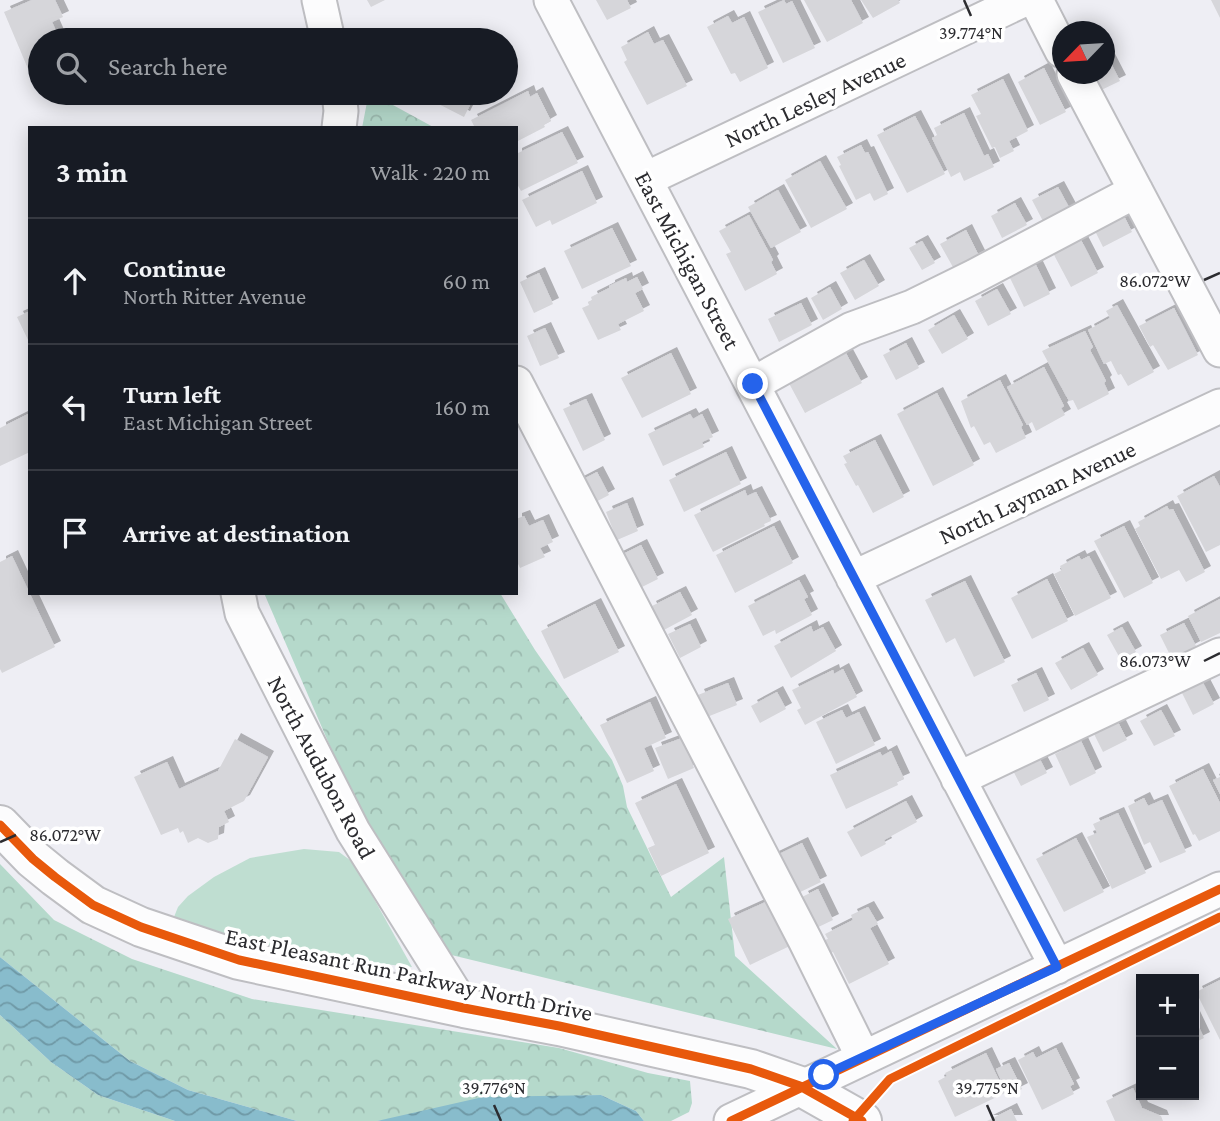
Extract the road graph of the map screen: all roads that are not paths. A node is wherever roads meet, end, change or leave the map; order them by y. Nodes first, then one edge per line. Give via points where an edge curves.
1 (319, 0) edge
2 (551, 0) edge
3 (1023, 0) edge
4 (1036, 0) edge
5 (325, 28) edge
6 (1052, 31) edge
7 (1079, 84) edge
8 (340, 105) edge
9 (339, 126) edge
10 (646, 179) junction
11 (1136, 191) junction
12 (1220, 350) edge
13 (753, 384) junction
14 (518, 387) edge
15 (1220, 406) edge
16 (853, 578) junction
17 (238, 595) edge
18 (1220, 655) edge
19 (958, 779) junction
20 (0, 825) edge
21 (1220, 889) edge
22 (1057, 967) junction
23 (464, 1008) junction
24 (863, 1057) junction
25 (800, 1086) junction
26 (731, 1121) edge
27 (862, 1121) edge

1 - 5 street
2 - 10 street, East Michigan Street
3 - 10 street, North Lesley Avenue
4 - 6 street
7 - 11 street
8 - 9 street
10 - 13 street, East Michigan Street
11 - 12 street
11 - 13 street via 912,307 852,329
13 - 16 street, East Michigan Street
14 - 24 street
15 - 16 street, North Layman Avenue
16 - 19 street, East Michigan Street
17 - 23 street, North Audubon Road via 242,613 353,831
18 - 19 street
19 - 22 street, East Michigan Street
20 - 23 main road, East Pleasant Run Parkway North Drive via 33,859 93,905 141,927 239,960
21 - 22 street
22 - 24 street
23 - 25 main road, East Pleasant Run Parkway North Drive via 751,1069
24 - 25 street
25 - 26 street
25 - 27 main road, East Pleasant Run Parkway North Drive

